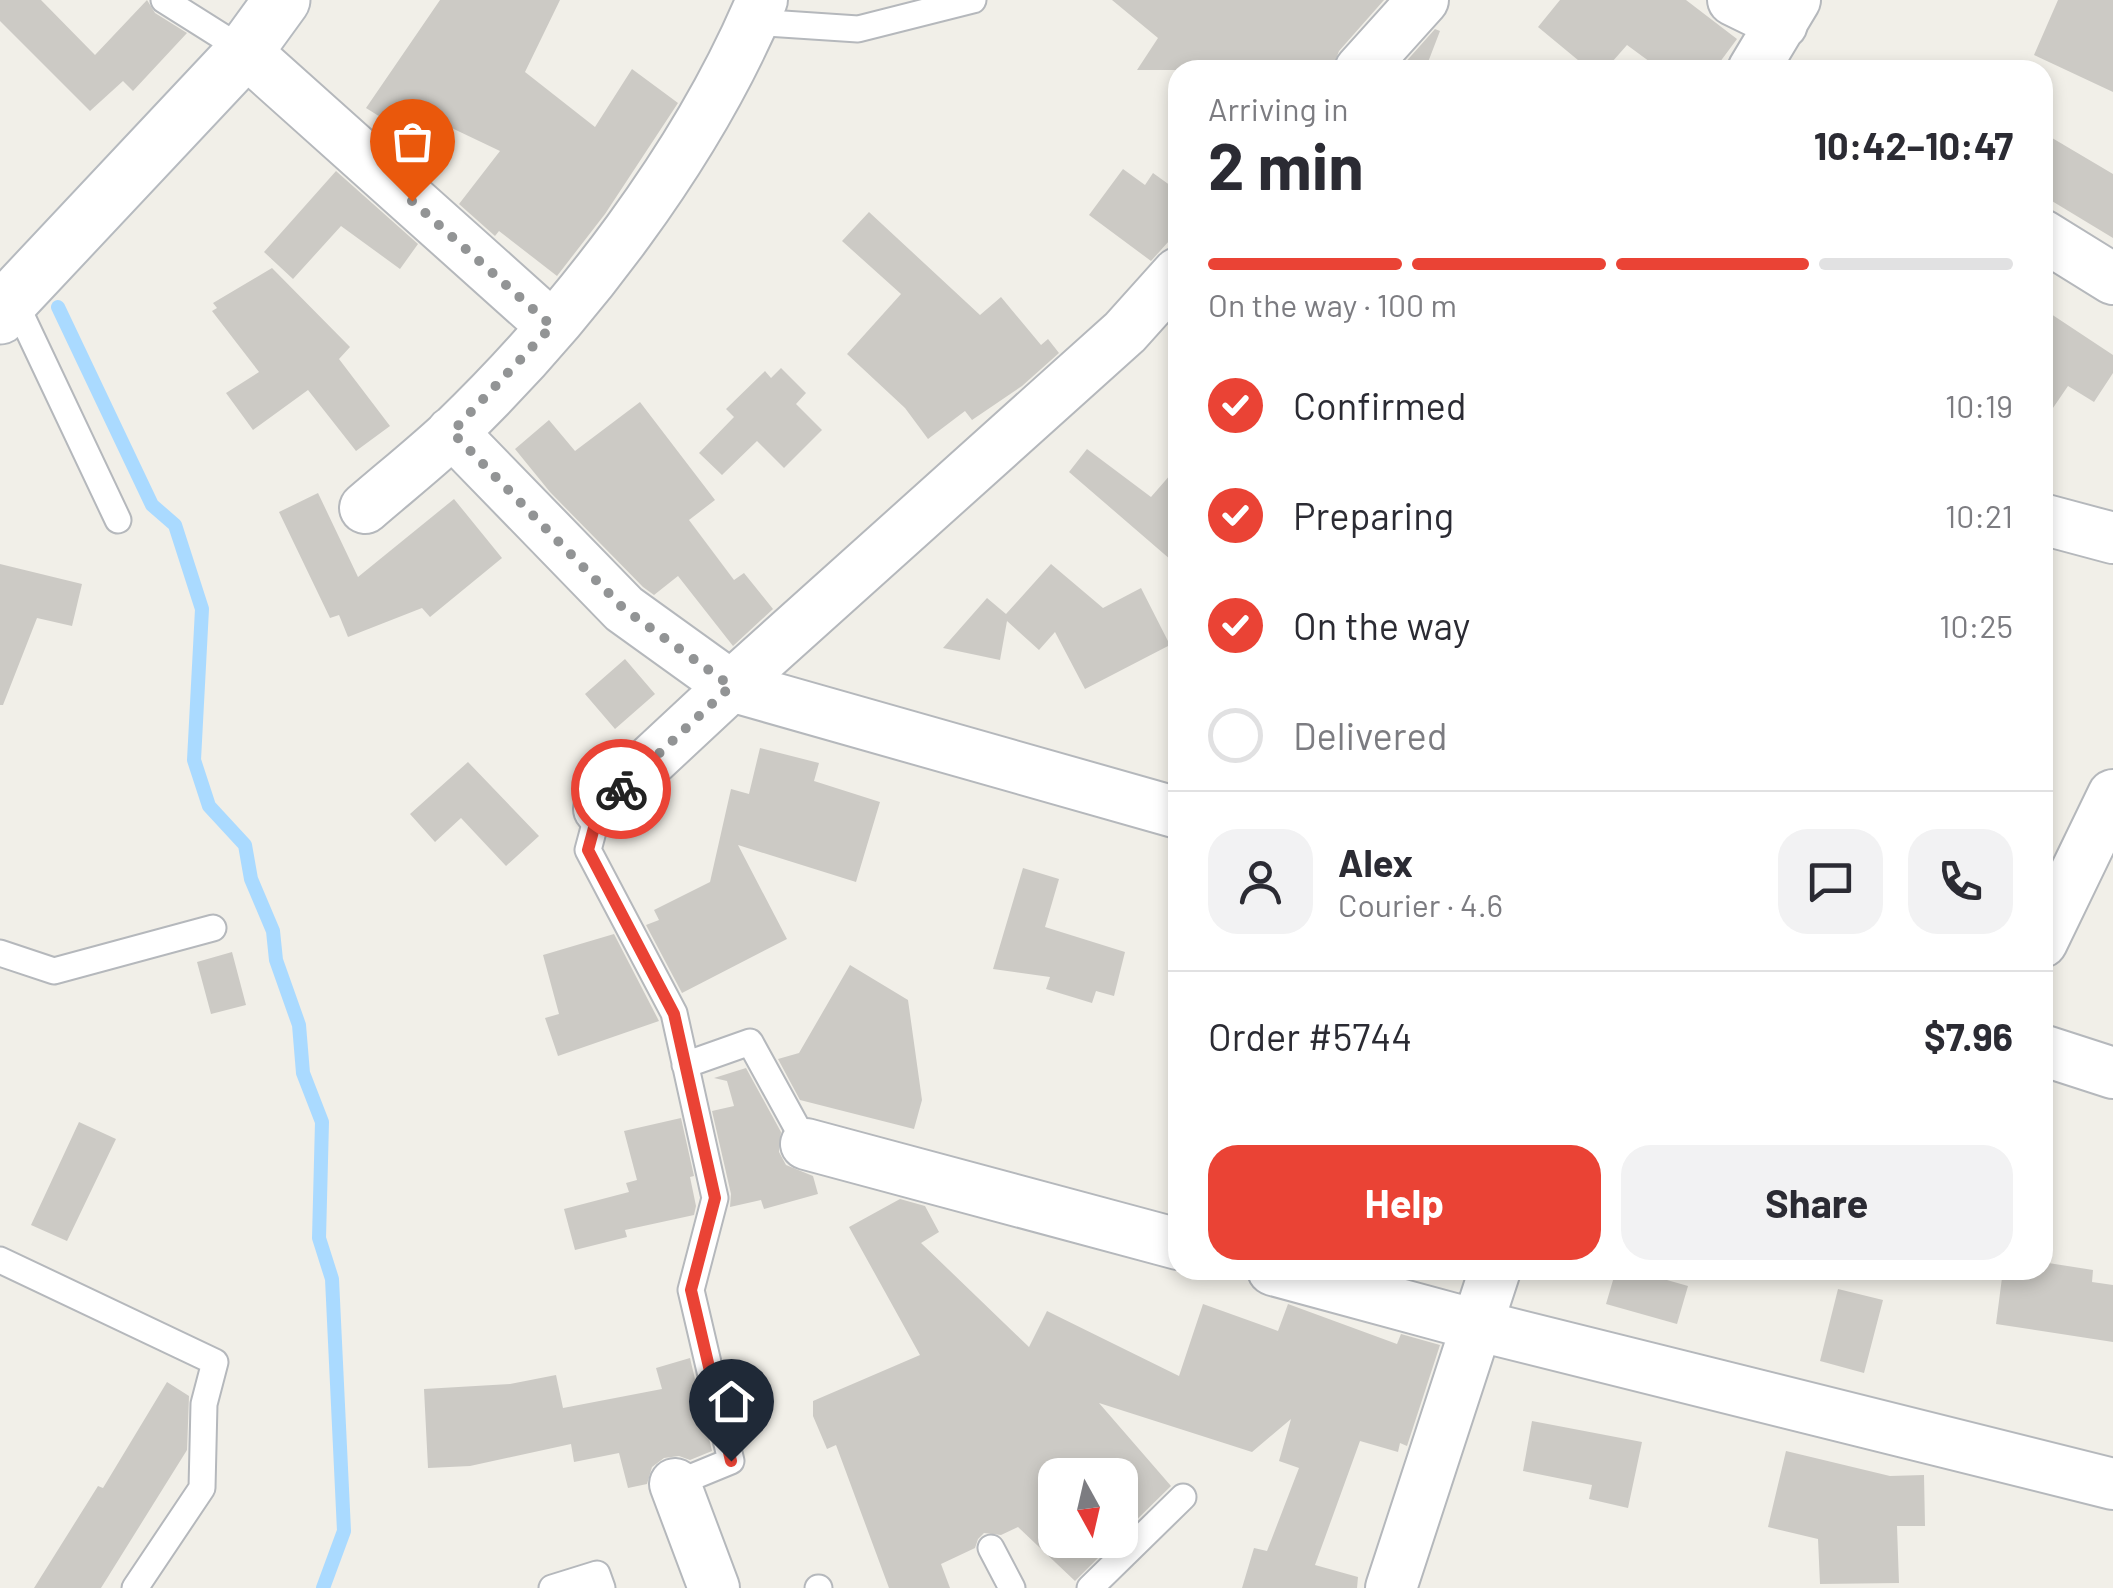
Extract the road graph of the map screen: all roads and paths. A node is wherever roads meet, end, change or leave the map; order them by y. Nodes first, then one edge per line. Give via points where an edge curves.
1 (164, 0) edge
2 (282, 0) edge
3 (973, 0) edge
4 (1423, 0) edge
5 (1732, 0) edge
6 (757, 11) edge
7 (1774, 45) edge
8 (245, 50) junction
9 (1369, 60) edge
10 (2053, 242) edge
11 (2113, 279) edge
12 (1168, 285) edge
13 (7, 307) edge
14 (552, 326) junction
15 (452, 432) junction
16 (365, 508) dead end
17 (118, 520) dead end
18 (2053, 522) edge
19 (2113, 538) edge
20 (731, 686) junction
21 (2113, 794) edge
22 (599, 809) joint
23 (1168, 810) edge
24 (2053, 919) edge
25 (213, 928) dead end
26 (0, 953) edge
27 (2053, 1054) edge
28 (685, 1065) junction
29 (2113, 1073) edge
30 (806, 1144) joint
31 (1168, 1241) edge
32 (0, 1260) edge
33 (1310, 1280) edge
34 (1492, 1280) edge
35 (1476, 1325) junction
36 (675, 1484) joint
37 (2113, 1484) edge
38 (1183, 1497) dead end
39 (992, 1548) dead end
40 (135, 1588) edge
41 (552, 1588) edge
42 (602, 1588) edge
43 (714, 1588) edge
44 (1012, 1588) edge
45 (1090, 1588) edge
46 (1391, 1588) edge

1 - 8 lane
2 - 8 street
3 - 6 lane via 858,29
4 - 9 street
5 - 7 street
6 - 14 street via 734,66 628,234
8 - 13 street
8 - 14 street
10 - 11 street
12 - 20 street via 1125,332
13 - 17 lane
14 - 15 street
15 - 16 street
15 - 20 street via 624,609
18 - 19 street
20 - 22 street
20 - 23 street
21 - 24 street
22 - 28 lane via 588,850 674,1014
25 - 26 lane via 54,971
27 - 29 street
28 - 30 lane via 750,1042
28 - 36 lane via 715,1198 691,1290 731,1461
30 - 31 street
32 - 40 lane via 214,1362 204,1404 202,1488
33 - 35 street
34 - 35 street
35 - 37 street
35 - 46 street
36 - 43 street
38 - 45 lane
39 - 44 lane
41 - 42 lane via 597,1574

